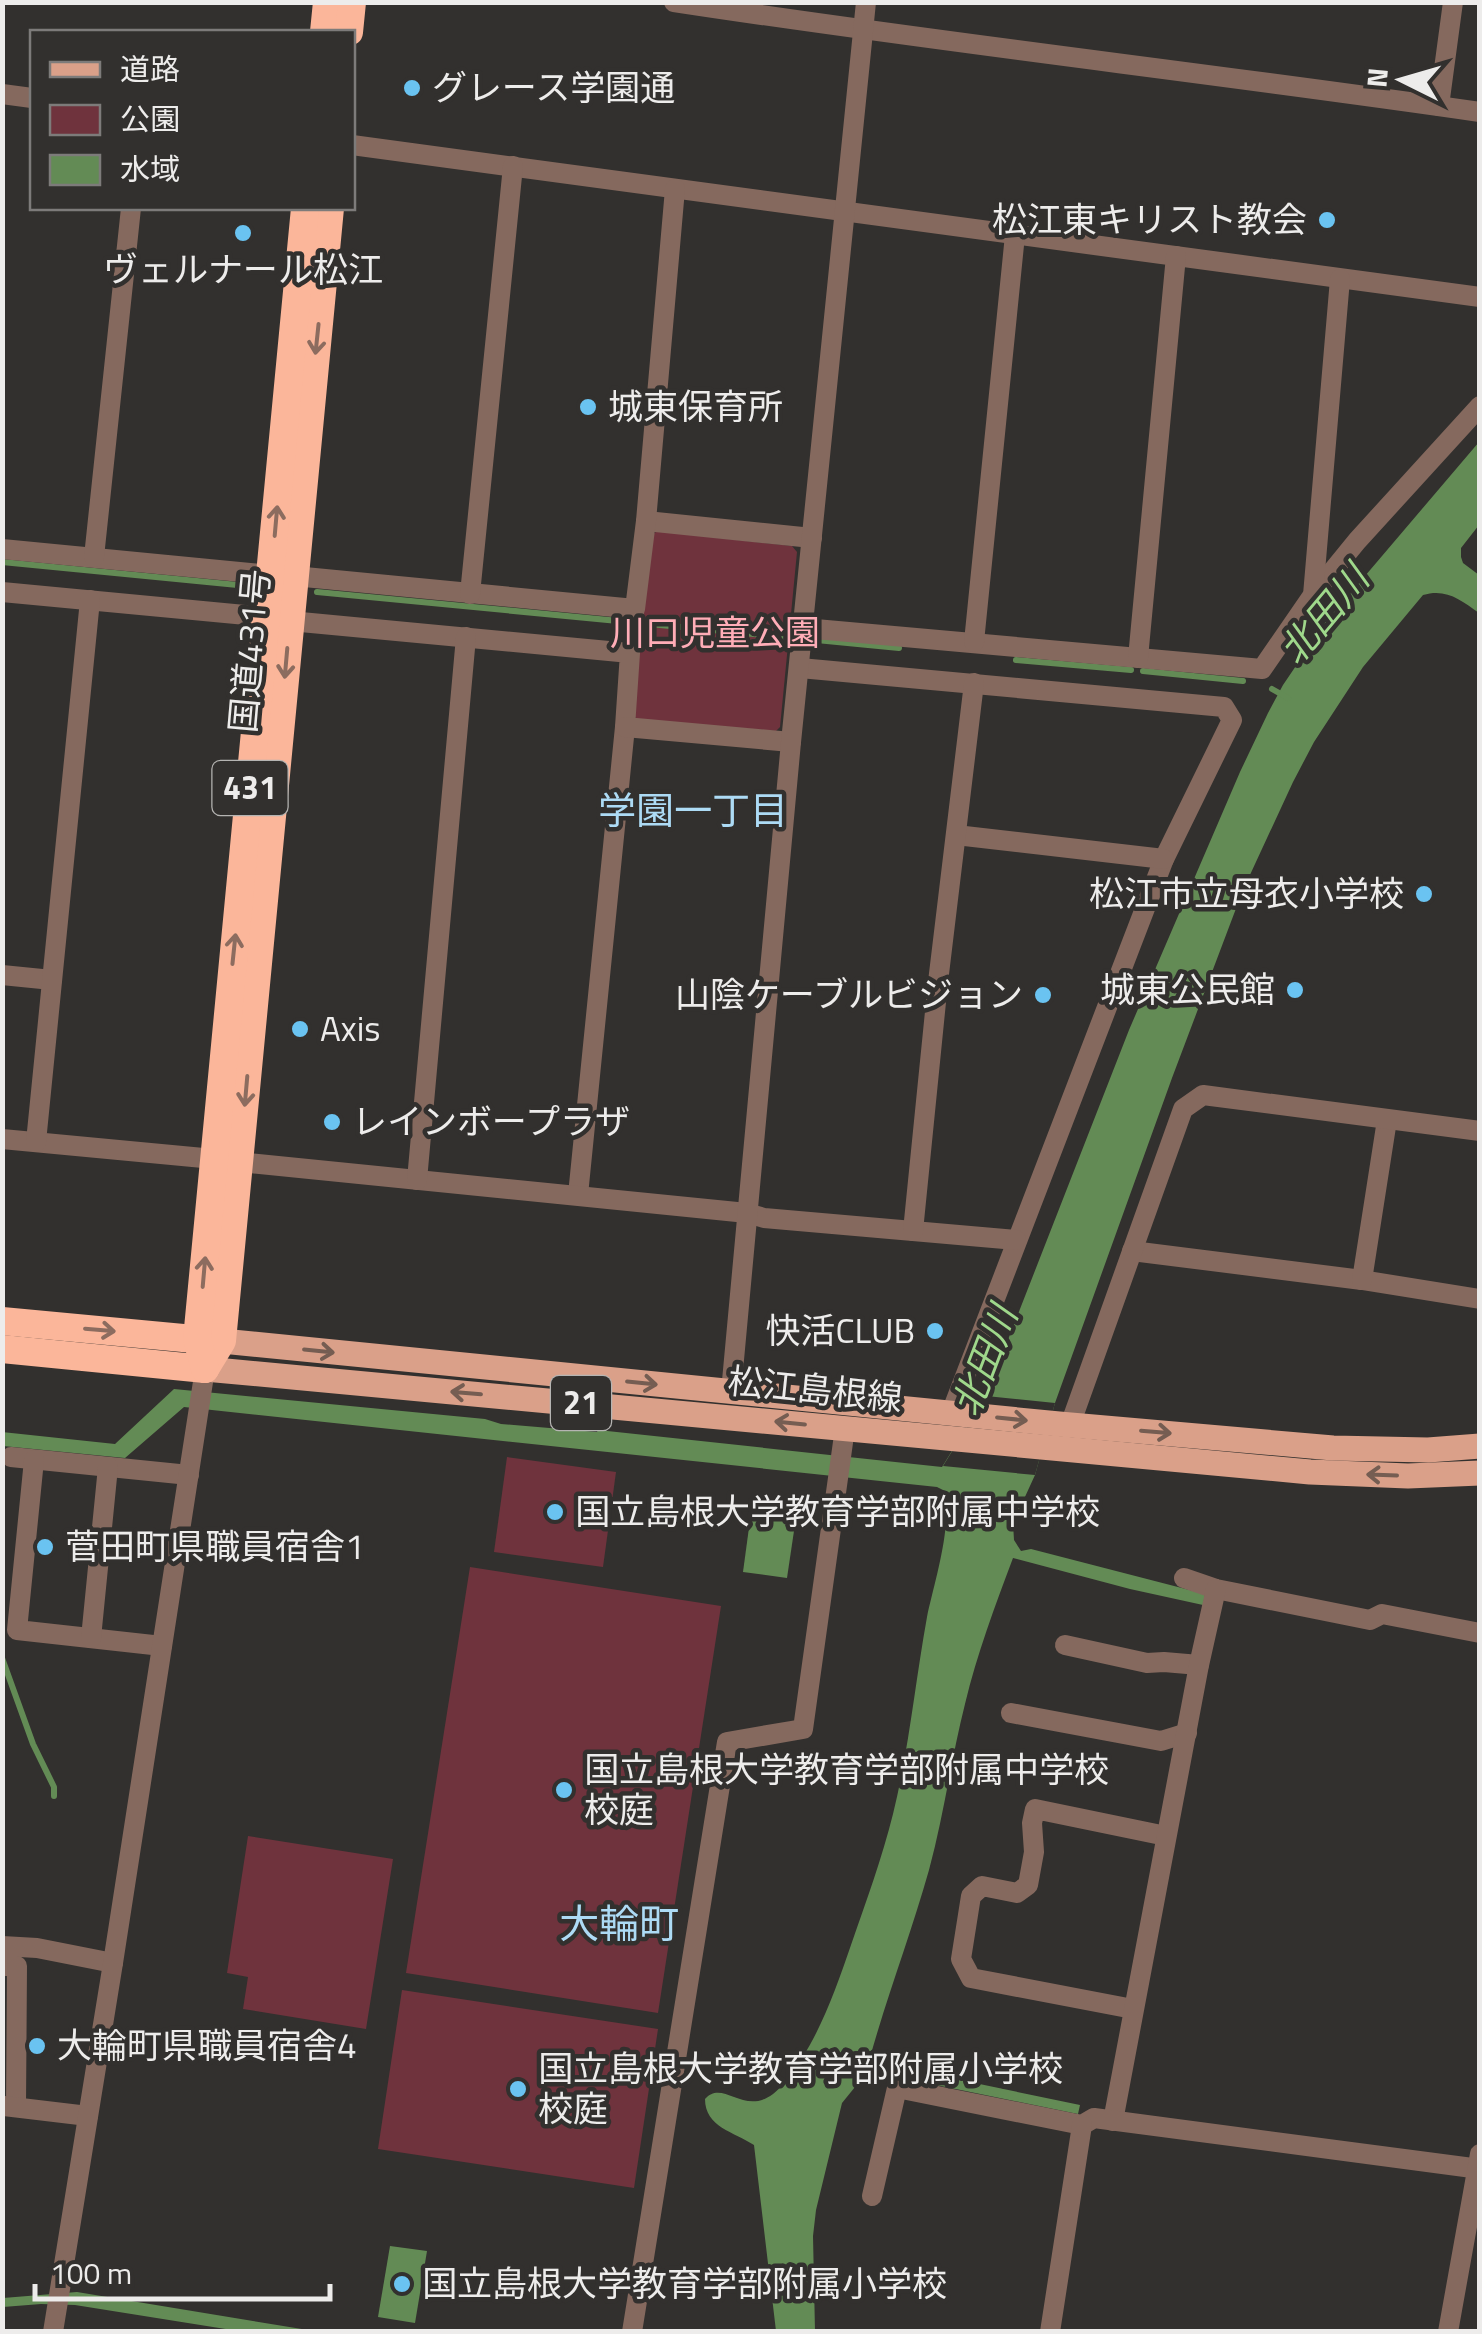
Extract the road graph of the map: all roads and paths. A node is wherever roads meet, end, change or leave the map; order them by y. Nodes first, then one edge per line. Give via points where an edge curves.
1 (327, 2) edge
2 (352, 2) edge
3 (674, 2) edge
4 (866, 2) edge
5 (1453, 2) edge
6 (324, 30) edge
7 (349, 30) edge
8 (864, 31) junction
9 (2, 94) edge
10 (30, 98) edge
11 (1439, 106) junction
12 (1480, 112) edge
13 (355, 145) edge
14 (513, 166) junction
15 (675, 189) junction
16 (131, 210) edge
17 (306, 210) edge
18 (330, 210) edge
19 (844, 212) junction
20 (1015, 235) junction
21 (1176, 256) junction
22 (1340, 279) junction
23 (1480, 296) edge
24 (1480, 406) edge
25 (646, 521) junction
26 (812, 538) junction
27 (2, 549) edge
28 (94, 557) junction
29 (282, 575) junction
30 (2, 592) edge
31 (470, 594) junction
32 (1313, 595) junction
33 (90, 600) junction
34 (278, 619) junction
35 (466, 636) junction
36 (803, 636) junction
37 (974, 642) junction
38 (1138, 658) junction
39 (800, 668) junction
40 (974, 684) junction
41 (625, 728) junction
42 (791, 742) junction
43 (956, 834) junction
44 (1164, 859) junction
45 (2, 976) edge
46 (52, 980) junction
47 (1387, 1120) junction
48 (1480, 1130) edge
49 (2, 1139) edge
50 (36, 1142) junction
51 (226, 1161) junction
52 (417, 1180) junction
53 (578, 1195) junction
54 (747, 1213) junction
55 (912, 1231) junction
56 (1016, 1240) junction
57 (1132, 1250) junction
58 (1362, 1280) junction
59 (1480, 1299) edge
60 (2, 1321) edge
61 (209, 1340) junction
62 (2, 1349) edge
63 (204, 1369) junction
64 (731, 1392) junction
65 (958, 1414) junction
66 (845, 1428) junction
67 (1059, 1432) junction
68 (1480, 1446) edge
69 (11, 1458) dead end
70 (34, 1460) junction
71 (108, 1467) junction
72 (1480, 1473) edge
73 (189, 1476) junction
74 (1184, 1578) dead end
75 (1216, 1589) junction
76 (1480, 1633) edge
77 (91, 1638) junction
78 (1065, 1645) dead end
79 (162, 1646) junction
80 (1199, 1664) junction
81 (1011, 1713) dead end
82 (1187, 1733) junction
83 (1166, 1836) junction
84 (2, 1946) edge
85 (112, 1962) junction
86 (2, 1966) edge
87 (1133, 2009) junction
88 (10, 2106) edge
89 (88, 2116) junction
90 (1113, 2121) junction
91 (1082, 2125) junction
92 (1479, 2164) edge
93 (872, 2196) dead end
94 (54, 2322) edge
95 (632, 2332) edge
96 (1050, 2332) edge
97 (1448, 2332) edge

1 - 6 highway
2 - 7 highway
3 - 8 street
4 - 8 street
5 - 11 street
8 - 11 street
8 - 19 street
9 - 10 street
11 - 12 street
13 - 14 street
14 - 15 street
14 - 31 street
15 - 19 street
15 - 25 street
16 - 28 street
29 -> 17 highway, 国道431号 / 431
18 -> 29 highway, 国道431号 / 431
19 - 20 street
19 - 26 street
20 - 21 street
20 - 37 street
21 - 22 street
21 - 38 street
22 - 23 street
22 - 32 street
24 - 32 street
25 - 26 street
25 - 31 street via 635,610
26 - 36 street
27 - 28 street
28 - 29 street
29 - 31 street
29 - 34 highway, 国道431号 / 431
30 - 33 street
32 - 38 street via 1262,669
33 - 34 street
33 - 46 street
34 - 35 street
34 - 51 highway, 国道431号 / 431
35 - 41 street via 630,652
35 - 52 street
36 - 37 street
36 - 39 street
37 - 38 street
39 - 40 street
39 - 42 street
40 - 43 street
40 - 44 street via 1224,707 1232,720
41 - 42 street
41 - 53 street
42 - 54 street
43 - 44 street
43 - 55 street
44 - 56 street
45 - 46 street
46 - 50 street
47 - 48 street
47 - 57 street via 1202,1095 1183,1109
47 - 58 street
49 - 50 street
50 - 51 street
51 - 52 street
51 - 61 highway, 国道431号 / 431
61 -> 51 highway, 国道431号 / 431 via 210,1198
52 - 53 street
53 - 54 street
54 - 55 street
54 - 64 street
55 - 56 street
56 - 65 street
57 - 58 street
57 - 67 street
58 - 59 street
60 -> 61 highway
61 - 63 highway, 国道431号 / 431
61 -> 64 main road, 松江島根線 / 21
62 - 63 highway
66 -> 63 main road, 松江島根線 / 21
63 - 73 street
64 - 65 main road, 松江島根線 / 21
65 -> 67 main road, 松江島根線 / 21
66 - 67 main road, 松江島根線 / 21 via 957,1440
66 - 95 street via 802,1730 727,1742
67 -> 68 main road, 松江島根線 / 21 via 1333,1448
72 -> 67 main road, 松江島根線 / 21 via 1310,1472
69 - 70 street
70 - 71 street
70 - 77 street via 18,1630
71 - 73 street
71 - 77 street
73 - 79 street
74 - 75 street
75 - 76 street via 1370,1620 1382,1614
75 - 80 street
77 - 79 street
78 - 80 street via 1146,1663
79 - 85 street
80 - 82 street
81 - 82 street via 1161,1741
82 - 83 street
83 - 87 street
83 - 87 street via 1035,1808 1028,1885 1017,1892 982,1886 971,1896 961,1960 971,1978
84 - 85 street
85 - 89 street
86 - 88 street via 17,1966
87 - 90 street
88 - 89 street
89 - 94 street
90 - 91 street via 1094,2118
90 - 92 street
91 - 93 street via 897,2088
91 - 96 street
92 - 97 street

